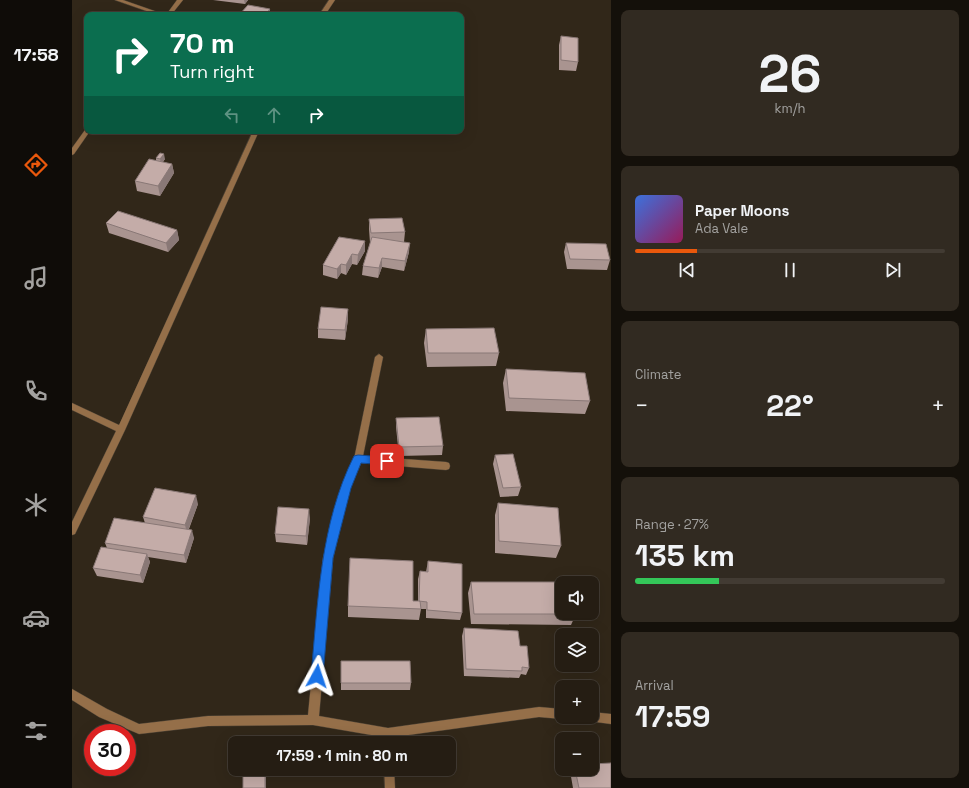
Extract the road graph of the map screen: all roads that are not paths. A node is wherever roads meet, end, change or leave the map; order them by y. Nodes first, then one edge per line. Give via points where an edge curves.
1 (118, 0) edge
2 (180, 0) edge
3 (332, 0) edge
4 (154, 12) edge
5 (170, 12) edge
6 (324, 12) edge
7 (85, 134) edge
8 (255, 134) edge
9 (72, 153) edge
10 (379, 357) dead end
11 (72, 406) edge
12 (121, 430) junction
13 (358, 459) junction
14 (446, 466) dead end
15 (72, 532) edge
16 (72, 694) edge
17 (555, 713) edge
18 (599, 718) edge
19 (611, 719) edge
20 (312, 720) junction
21 (380, 736) edge
22 (400, 736) edge
23 (390, 776) edge
24 (390, 788) edge

1 - 4 street
2 - 5 street
3 - 6 street
7 - 9 street
8 - 12 street
10 - 13 street
11 - 12 street
12 - 15 street
13 - 14 street
13 - 20 street via 346,488 328,558
16 - 20 street via 103,713 139,729 208,721
17 - 22 street via 538,712
18 - 19 street
20 - 21 street
23 - 24 street

